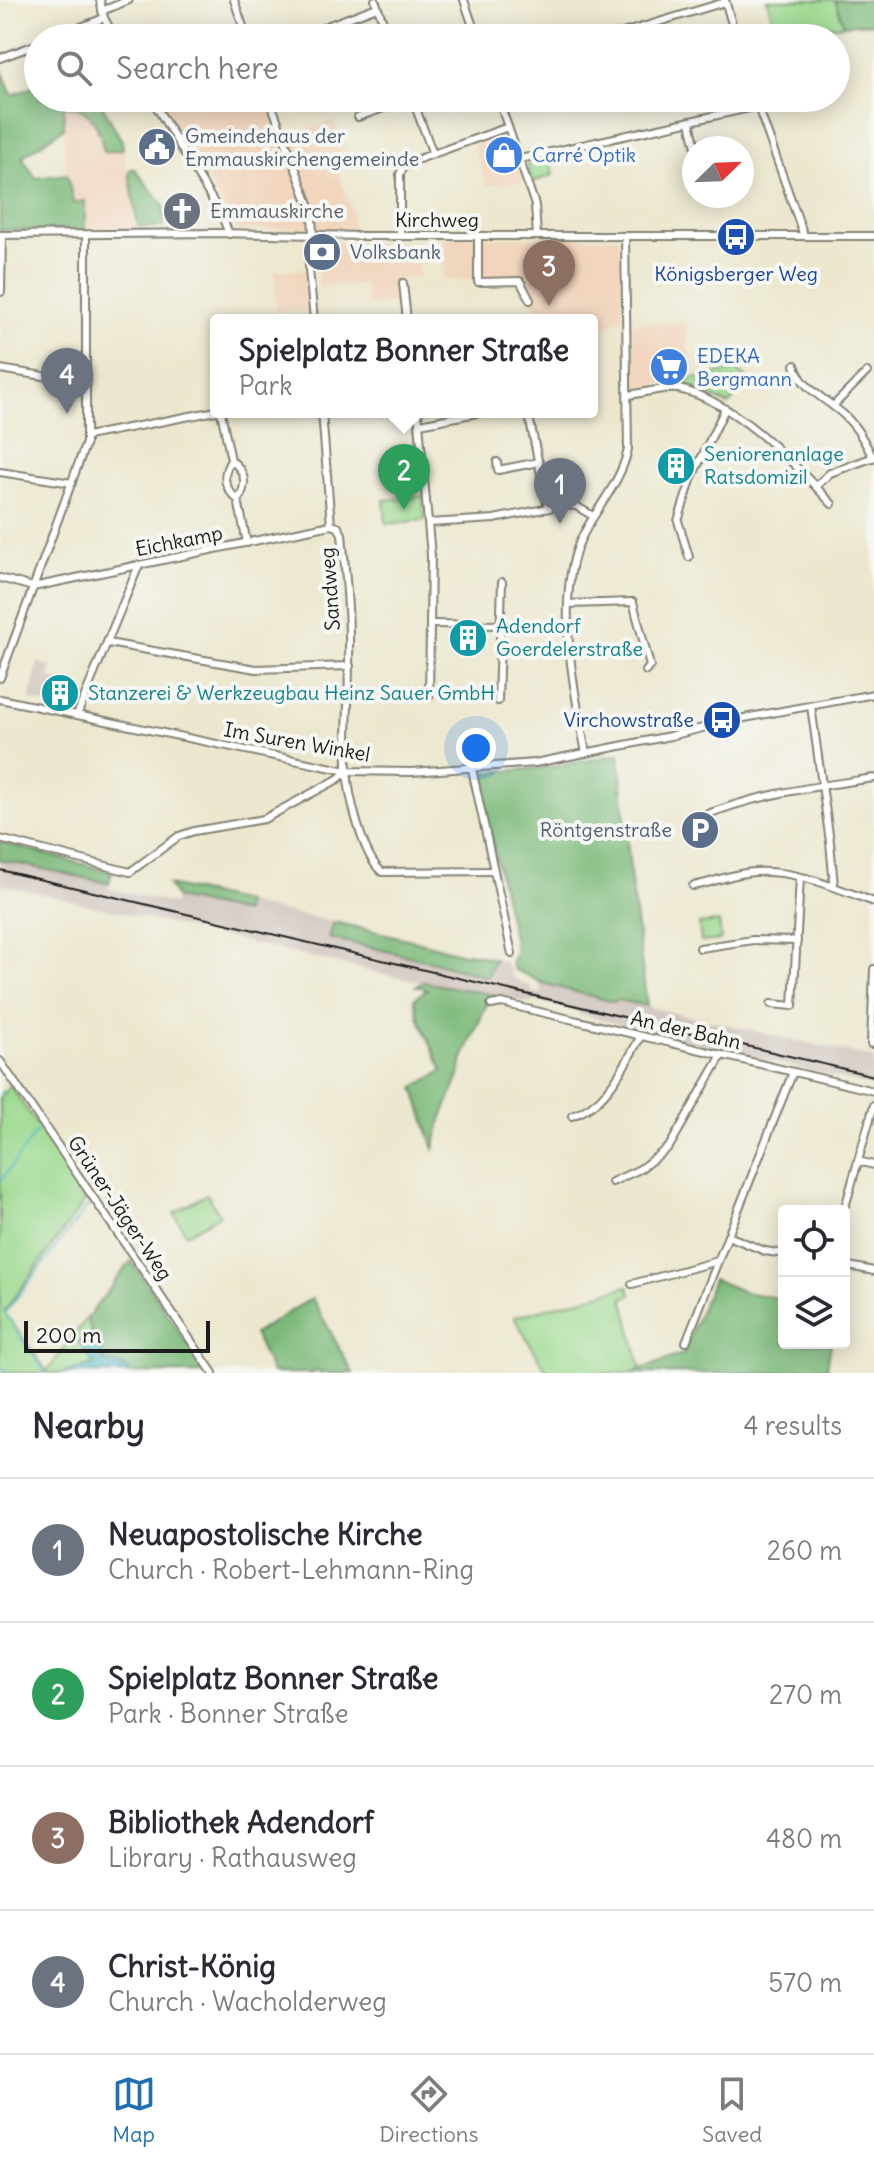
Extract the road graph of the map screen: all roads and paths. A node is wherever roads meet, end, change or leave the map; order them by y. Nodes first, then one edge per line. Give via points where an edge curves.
1 (100, 0) edge
2 (129, 0) edge
3 (234, 0) edge
4 (464, 0) edge
5 (725, 1) edge
6 (376, 3) edge
7 (103, 15) junction
8 (83, 24) edge
9 (108, 24) edge
10 (242, 24) edge
11 (330, 24) edge
12 (384, 24) edge
13 (472, 24) edge
14 (651, 24) edge
15 (732, 24) edge
16 (24, 49) edge
17 (0, 58) edge
18 (159, 112) edge
19 (274, 112) edge
20 (372, 112) edge
21 (417, 112) edge
22 (503, 112) edge
23 (732, 112) edge
24 (760, 112) edge
25 (358, 117) dead end
26 (690, 122) junction
27 (508, 127) junction
28 (693, 136) edge
29 (433, 154) junction
30 (520, 159) junction
31 (229, 234) junction
32 (1, 235) edge
33 (86, 235) junction
34 (313, 236) junction
35 (400, 236) junction
36 (478, 236) junction
37 (537, 236) junction
38 (625, 236) junction
39 (804, 236) junction
40 (874, 236) edge
41 (403, 283) dead end
42 (1, 292) edge
43 (530, 300) dead end
44 (313, 314) edge
45 (406, 314) edge
46 (795, 365) dead end
47 (0, 369) edge
48 (867, 372) dead end
49 (87, 383) junction
50 (628, 395) junction
51 (833, 406) junction
52 (725, 409) junction
53 (210, 413) edge
54 (221, 418) edge
55 (322, 418) edge
56 (419, 418) edge
57 (451, 418) edge
58 (529, 418) edge
59 (420, 424) junction
60 (87, 436) junction
61 (874, 457) edge
62 (231, 460) junction
63 (497, 462) dead end
64 (539, 462) junction
65 (0, 472) edge
66 (72, 483) junction
67 (816, 486) junction
68 (238, 500) junction
69 (832, 504) dead end
70 (548, 508) junction
71 (593, 516) junction
72 (429, 523) junction
73 (331, 525) junction
74 (247, 543) junction
75 (689, 557) dead end
76 (139, 565) junction
77 (0, 578) edge
78 (502, 582) dead end
79 (33, 587) junction
80 (569, 604) junction
81 (431, 624) junction
82 (501, 626) junction
83 (569, 626) junction
84 (108, 643) junction
85 (350, 666) junction
86 (646, 671) dead end
87 (0, 678) edge
88 (874, 694) edge
89 (429, 697) dead end
90 (0, 699) edge
91 (498, 701) dead end
92 (811, 706) junction
93 (77, 715) junction
94 (586, 753) junction
95 (472, 769) junction
96 (347, 771) junction
97 (874, 778) edge
98 (823, 785) junction
99 (698, 818) dead end
100 (0, 839) edge
101 (494, 871) junction
102 (800, 877) junction
103 (693, 886) dead end
104 (834, 886) junction
105 (874, 902) edge
106 (797, 941) junction
107 (700, 948) dead end
108 (512, 954) dead end
109 (874, 969) edge
110 (771, 1004) dead end
111 (491, 1005) dead end
112 (641, 1036) junction
113 (871, 1044) dead end
114 (722, 1055) junction
115 (0, 1061) edge
116 (793, 1072) junction
117 (874, 1091) edge
118 (874, 1105) edge
119 (572, 1116) dead end
120 (858, 1161) junction
121 (874, 1165) edge
122 (612, 1182) dead end
123 (846, 1204) dead end
124 (728, 1236) junction
125 (778, 1253) edge
126 (718, 1261) junction
127 (850, 1266) edge
128 (874, 1271) edge
129 (632, 1284) dead end
130 (686, 1342) dead end
131 (213, 1373) edge

1 - 7 street
2 - 7 street
3 - 10 street
4 - 13 street
5 - 14 street
5 - 15 street
6 - 11 street
6 - 12 street
7 - 8 street
7 - 9 street
16 - 17 street
18 - 31 street
19 - 34 street via 312,212
20 - 25 street
21 - 29 street
22 - 27 street
23 - 26 street
24 - 39 street
26 - 28 street
26 - 30 street
27 - 29 street
27 - 30 street
29 - 35 street via 400,171
30 - 37 street via 535,205
31 - 33 street, Kirchweg
31 - 34 street, Kirchweg
32 - 33 street, Kirchweg
32 - 42 street
33 - 49 street
34 - 35 street, Kirchweg
34 - 44 street via 309,270
35 - 36 street, Kirchweg
36 - 37 street, Kirchweg
36 - 43 street via 478,282 520,281
37 - 38 street, Kirchweg
38 - 39 street, Kirchweg
38 - 50 street
39 - 40 street, Kirchweg
41 - 45 street
46 - 51 street via 797,375
47 - 49 street
48 - 51 street
49 - 60 street
50 - 52 street via 677,389
50 - 71 street via 626,459
51 - 61 street
52 - 67 street
52 - 75 street via 692,477 678,521
53 - 60 street
54 - 62 street
55 - 73 street, Sandweg
56 - 59 street
57 - 59 street
58 - 64 street
59 - 72 street
60 - 66 street
61 - 67 street via 830,473
62 - 68 street via 241,469 244,486
62 - 68 street via 224,472 228,492
63 - 64 street via 498,470
64 - 70 street
65 - 66 street
66 - 79 street
67 - 69 street
68 - 74 street
70 - 71 street via 576,506
70 - 72 street via 494,519
71 - 80 street via 572,564
72 - 81 street
73 - 74 street, Eichkamp
73 - 85 street, Sandweg via 342,534
74 - 76 street, Eichkamp
76 - 79 street, Eichkamp
76 - 84 street
77 - 79 street
78 - 82 street
79 - 87 street
80 - 83 street
80 - 86 street via 633,602 650,666
81 - 82 street
81 - 89 street
82 - 83 street
82 - 91 street
83 - 94 street
84 - 85 street via 256,669
84 - 93 street
85 - 96 street, Sandweg
88 - 92 street, Im Suren Winkel
90 - 93 street, Im Suren Winkel
92 - 94 street, Im Suren Winkel
92 - 98 street
93 - 96 street, Im Suren Winkel
94 - 95 street, Im Suren Winkel
95 - 96 street, Im Suren Winkel
95 - 101 street
96 - 100 street via 264,819 179,836 130,872
96 - 101 street, Sandweg via 362,837 379,870
97 - 98 street
98 - 99 street via 764,796
98 - 104 street
101 - 108 street
102 - 103 street via 755,872
102 - 104 street
102 - 106 street
104 - 105 street
106 - 107 street via 753,940
106 - 110 street via 793,1006
109 - 113 street
111 - 112 street, An der Bahn via 502,1003
112 - 114 street, An der Bahn
112 - 119 street via 604,1095
114 - 116 street, An der Bahn
114 - 122 street via 669,1147
115 - 131 street, Grüner-Jäger-Weg
116 - 117 street, An der Bahn
116 - 124 street
118 - 120 street
120 - 121 street
120 - 123 street
124 - 125 street
124 - 126 street
126 - 129 street
126 - 130 street
127 - 128 street

